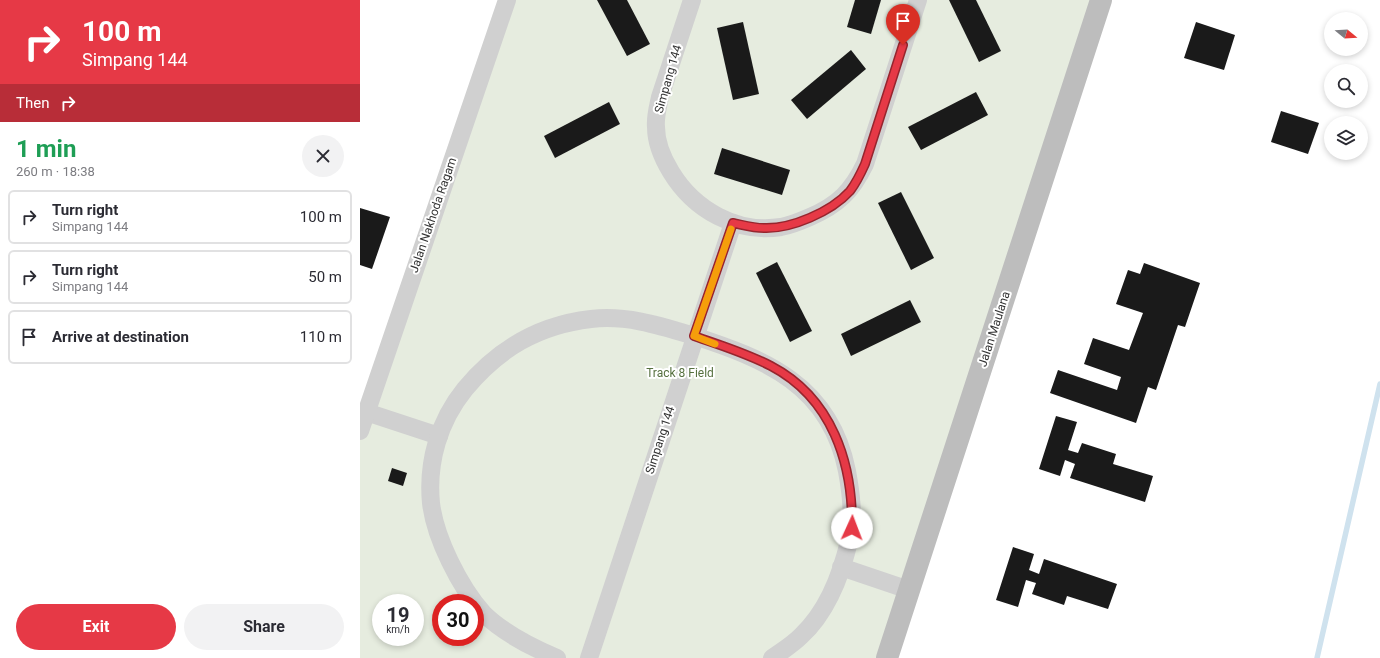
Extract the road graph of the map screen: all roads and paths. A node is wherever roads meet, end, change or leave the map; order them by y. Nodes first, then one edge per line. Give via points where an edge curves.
1 (507, 0) edge
2 (692, 0) edge
3 (918, 0) edge
4 (1101, 0) edge
5 (733, 223) junction
6 (694, 336) junction
7 (366, 412) junction
8 (360, 431) edge
9 (439, 436) junction
10 (841, 567) junction
11 (909, 590) junction
12 (557, 658) edge
13 (589, 658) edge
14 (772, 658) edge
15 (887, 658) edge

1 - 7 street, Jalan Nakhoda Ragam
2 - 5 street, Simpang 144 via 660,97 656,127 658,138 666,164 689,195 704,208
3 - 5 street, Simpang 144 via 865,164 849,191 817,214 782,227 749,227
4 - 11 main road, Jalan Maulana
5 - 6 street, Simpang 144
6 - 9 street via 631,319 590,319 550,328 512,346 478,373 446,416
6 - 10 street via 752,357 777,370 803,389 830,424 846,466 852,507 852,528
6 - 13 street, Simpang 144
7 - 8 street, Jalan Nakhoda Ragam
7 - 9 street
9 - 12 street via 433,455 430,488 435,525 446,554 472,599 484,613 518,639
10 - 11 street
10 - 14 street via 826,605 814,622 802,636
11 - 15 main road, Jalan Maulana

